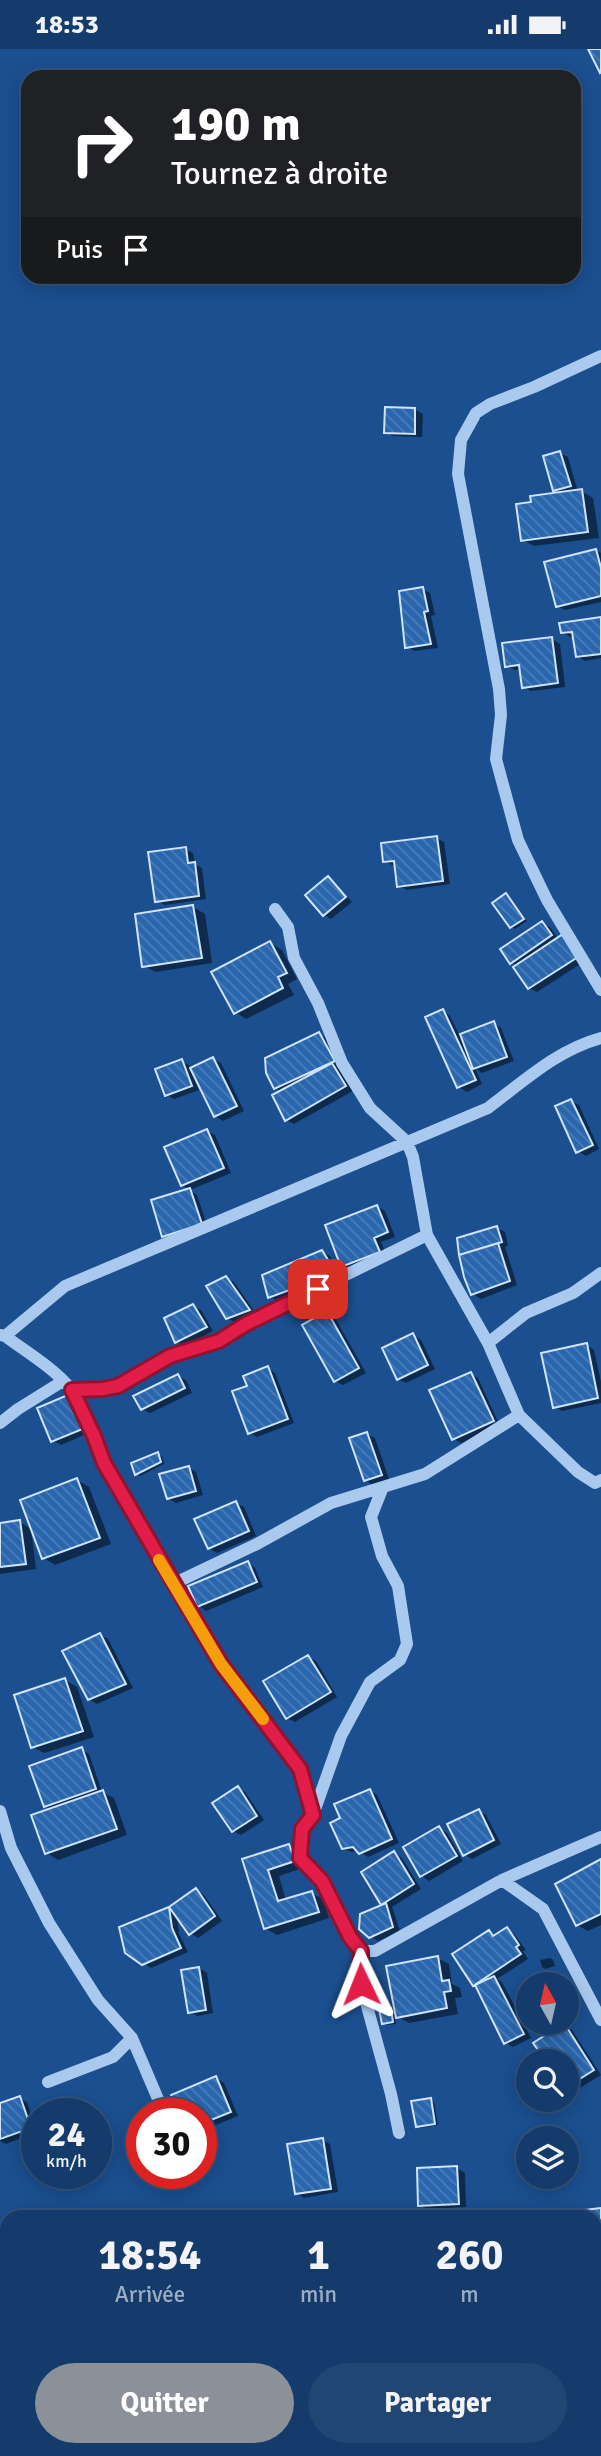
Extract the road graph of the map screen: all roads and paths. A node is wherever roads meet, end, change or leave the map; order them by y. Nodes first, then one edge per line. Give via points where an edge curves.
1 (601, 356) edge
2 (275, 909) dead end
3 (601, 990) edge
4 (601, 1038) edge
5 (407, 1142) junction
6 (427, 1235) junction
7 (601, 1273) edge
8 (2, 1336) edge
9 (488, 1343) junction
10 (67, 1386) junction
11 (519, 1415) junction
12 (0, 1423) edge
13 (601, 1480) edge
14 (383, 1487) junction
15 (173, 1584) junction
16 (0, 1811) edge
17 (313, 1815) junction
18 (601, 1837) edge
19 (502, 1880) junction
20 (361, 1951) junction
21 (601, 2020) edge
22 (132, 2038) junction
23 (48, 2082) dead end
24 (158, 2098) edge
25 (399, 2133) dead end

1 - 3 street via 476,413 461,440 458,474 499,689 496,759 503,789 518,840
2 - 5 street via 288,927 294,958 342,1063 370,1108
4 - 5 street via 545,1063 488,1108
5 - 6 street
5 - 8 street via 65,1286
6 - 9 street
6 - 10 street via 219,1341 170,1356 118,1386
7 - 9 street via 573,1293 526,1314
8 - 10 street
9 - 11 street
10 - 12 street via 18,1409
10 - 15 street via 104,1463
11 - 13 street via 579,1472 595,1483
11 - 14 street via 425,1474
14 - 15 street via 331,1503
14 - 17 street via 371,1517 382,1556 398,1586 407,1644 400,1660 370,1682 341,1736
15 - 17 street via 221,1664 300,1769
16 - 22 street via 11,1848 49,1923 98,2000
17 - 20 street via 302,1829 300,1858 322,1881
18 - 19 street
19 - 20 street via 375,1951
19 - 21 street via 543,1909
20 - 25 street via 361,1984
22 - 23 street via 113,2057
22 - 24 street

